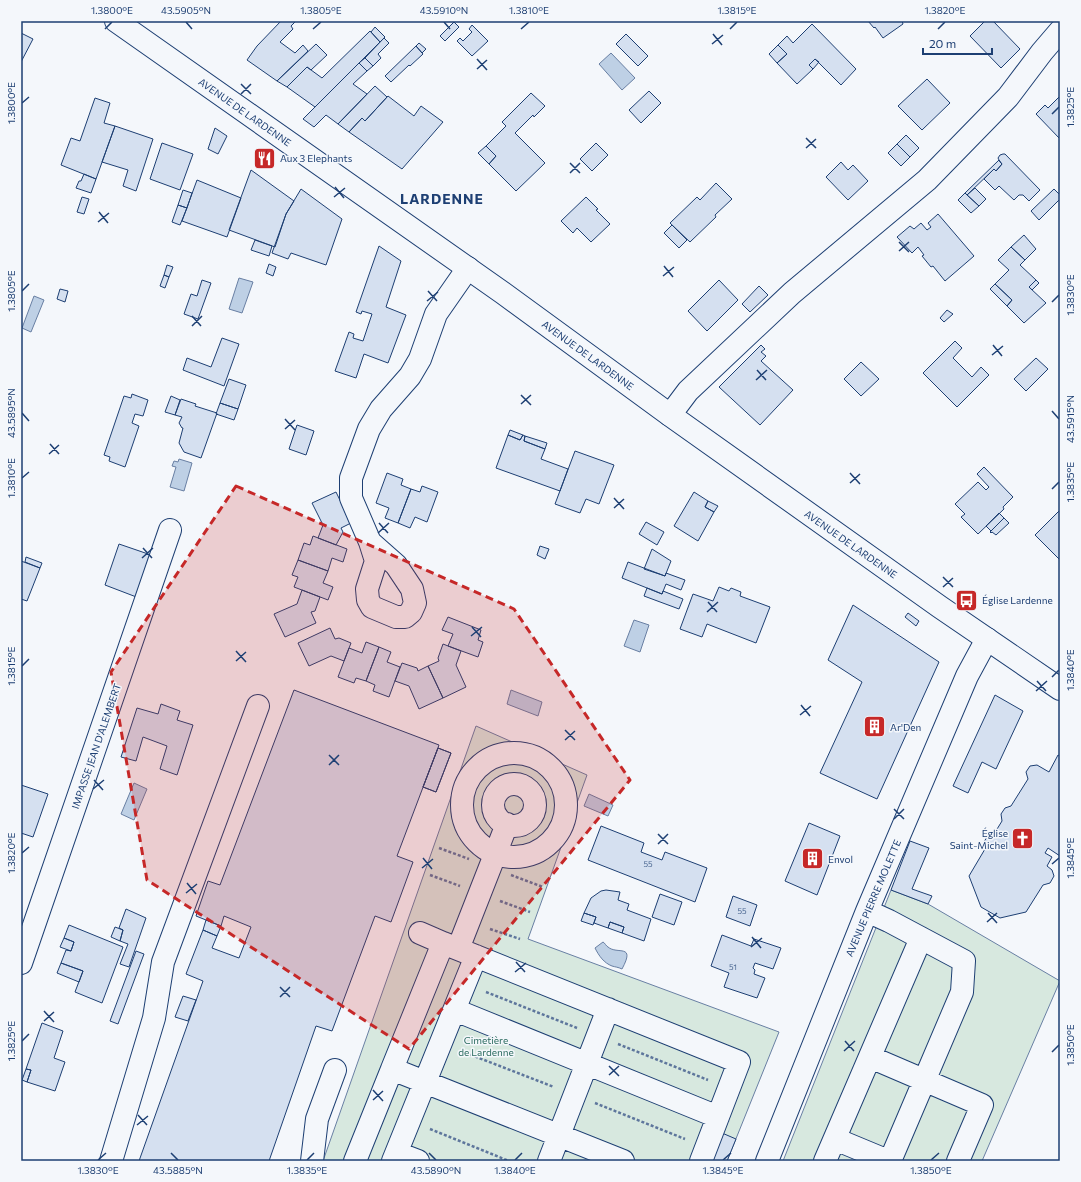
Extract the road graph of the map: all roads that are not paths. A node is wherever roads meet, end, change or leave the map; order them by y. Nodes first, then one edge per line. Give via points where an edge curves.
1 (116, 21) edge
2 (1060, 30) edge
3 (468, 268) junction
4 (670, 415) junction
5 (170, 530) dead end
6 (370, 542) dead end
7 (987, 639) junction
8 (1060, 689) edge
9 (258, 706) dead end
10 (533, 757) junction
11 (466, 786) junction
12 (522, 786) junction
13 (495, 797) junction
14 (534, 813) junction
15 (507, 824) junction
16 (562, 824) junction
17 (496, 853) junction
18 (867, 911) junction
19 (420, 933) dead end
20 (921, 938) junction
21 (459, 949) junction
22 (21, 963) edge
23 (608, 1009) junction
24 (455, 1010) junction
25 (870, 1057) junction
26 (587, 1064) junction
27 (392, 1069) junction
28 (335, 1070) dead end
29 (924, 1081) junction
30 (425, 1083) junction
31 (718, 1117) junction
32 (329, 1122) dead end
33 (559, 1136) junction
34 (835, 1139) junction
35 (395, 1157) edge
36 (111, 1161) edge
37 (312, 1161) edge
38 (355, 1161) edge
39 (418, 1161) edge
40 (549, 1161) edge
41 (623, 1161) edge
42 (701, 1161) edge
43 (767, 1161) edge
44 (825, 1161) edge
45 (889, 1161) edge
46 (958, 1161) edge

1 - 3 street, AVENUE DE LARDENNE
2 - 4 street via 1008,97 927,180 792,293 688,391
3 - 4 street, AVENUE DE LARDENNE
3 - 6 street via 436,314 420,359 410,376 381,409 369,429 351,478 350,498
4 - 7 street, AVENUE DE LARDENNE
5 - 22 street, IMPASSE JEAN D'ALEMBERT
7 - 8 street, AVENUE DE LARDENNE
7 - 18 street, AVENUE PIERRE MOLETTE via 967,676
9 - 36 street via 163,962 154,1018
10 - 11 street via 520,754 493,757 472,774
10 - 12 street
10 - 16 street via 545,763 562,784 566,811
11 - 13 street
11 - 17 street via 463,813 467,826 484,847
12 - 13 street via 506,786
12 - 14 street via 533,797
13 - 15 street via 495,813
14 - 15 street via 523,824
14 - 16 street
15 - 17 street
16 - 17 street via 556,836 535,852 522,856
17 - 21 street
18 - 20 street
18 - 43 street, AVENUE PIERRE MOLETTE
19 - 21 street
20 - 25 street
20 - 29 street via 964,961 962,992
21 - 23 street
21 - 24 street
21 - 27 street
23 - 26 street
23 - 31 street via 739,1062
24 - 26 street
24 - 30 street
25 - 29 street
25 - 34 street
26 - 31 street
26 - 33 street
27 - 30 street
27 - 38 street
28 - 37 street via 317,1118
29 - 45 street
29 - 46 street via 982,1106
30 - 33 street
30 - 35 street
31 - 42 street
32 - 37 street
33 - 40 street
33 - 41 street
34 - 44 street
34 - 45 street
35 - 39 street

